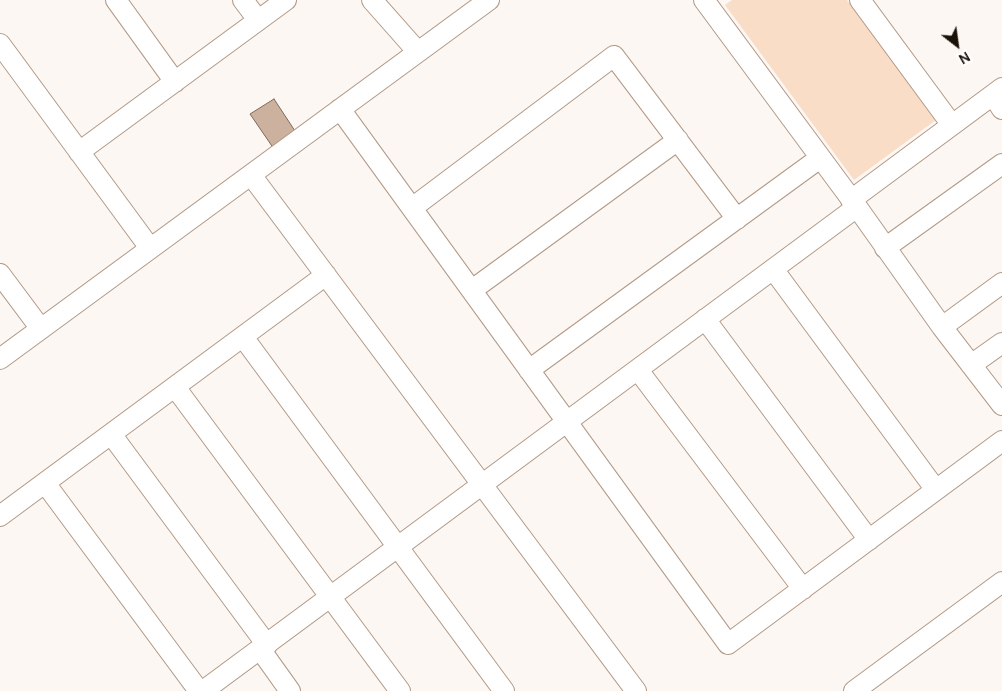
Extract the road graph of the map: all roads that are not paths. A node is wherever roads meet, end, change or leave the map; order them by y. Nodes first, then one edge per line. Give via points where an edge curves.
1 (116, 0) edge
2 (243, 0) edge
3 (286, 0) edge
4 (372, 0) edge
5 (489, 0) edge
6 (860, 0) edge
7 (706, 1) edge
8 (258, 20) junction
9 (0, 44) edge
10 (418, 52) junction
11 (175, 82) junction
12 (999, 97) edge
13 (340, 109) junction
14 (952, 125) junction
15 (678, 140) junction
16 (79, 152) junction
17 (820, 158) junction
18 (1002, 164) edge
19 (251, 175) junction
20 (854, 204) junction
21 (412, 208) junction
22 (737, 219) junction
23 (150, 248) junction
24 (885, 248) junction
25 (773, 270) junction
26 (0, 274) edge
27 (326, 275) junction
28 (1002, 284) edge
29 (472, 290) junction
30 (705, 319) junction
31 (942, 327) junction
32 (41, 328) junction
33 (243, 337) junction
34 (1002, 343) edge
35 (0, 358) edge
36 (971, 365) junction
37 (530, 370) junction
38 (638, 370) junction
39 (175, 386) junction
40 (1002, 405) edge
41 (567, 422) junction
42 (111, 434) junction
43 (1002, 441) edge
44 (44, 483) junction
45 (482, 485) junction
46 (936, 490) junction
47 (0, 516) edge
48 (869, 540) junction
49 (398, 547) junction
50 (1002, 582) edge
51 (803, 589) junction
52 (331, 597) junction
53 (263, 647) junction
54 (199, 691) edge
55 (203, 691) edge
56 (290, 691) edge
57 (400, 691) edge
58 (504, 691) edge
59 (636, 691) edge
60 (854, 691) edge

1 - 11 street
2 - 8 street
3 - 8 street
4 - 10 street
5 - 10 street
6 - 14 street
7 - 17 street
8 - 11 street
9 - 16 street
10 - 13 street
11 - 16 street
12 - 14 street
13 - 19 street
13 - 21 street
14 - 20 street
15 - 21 street via 614,56
15 - 22 street
15 - 29 street
16 - 23 street
17 - 20 street
17 - 22 street
18 - 24 street
19 - 23 street
19 - 27 street
20 - 24 street
20 - 25 street
21 - 29 street
22 - 37 street
23 - 32 street
24 - 31 street
25 - 30 street
25 - 46 street
26 - 32 street
27 - 33 street
27 - 45 street
28 - 31 street
29 - 37 street
30 - 38 street
30 - 48 street
31 - 36 street
32 - 35 street
33 - 39 street
33 - 49 street
34 - 36 street
36 - 40 street
37 - 41 street
38 - 41 street
38 - 51 street
39 - 42 street
39 - 52 street
41 - 45 street
41 - 51 street via 728,644
42 - 44 street
42 - 53 street
43 - 46 street
44 - 47 street
44 - 54 street
45 - 49 street
45 - 59 street
46 - 48 street
48 - 51 street
49 - 52 street
49 - 58 street
50 - 60 street
52 - 53 street
52 - 57 street
53 - 55 street
53 - 56 street

